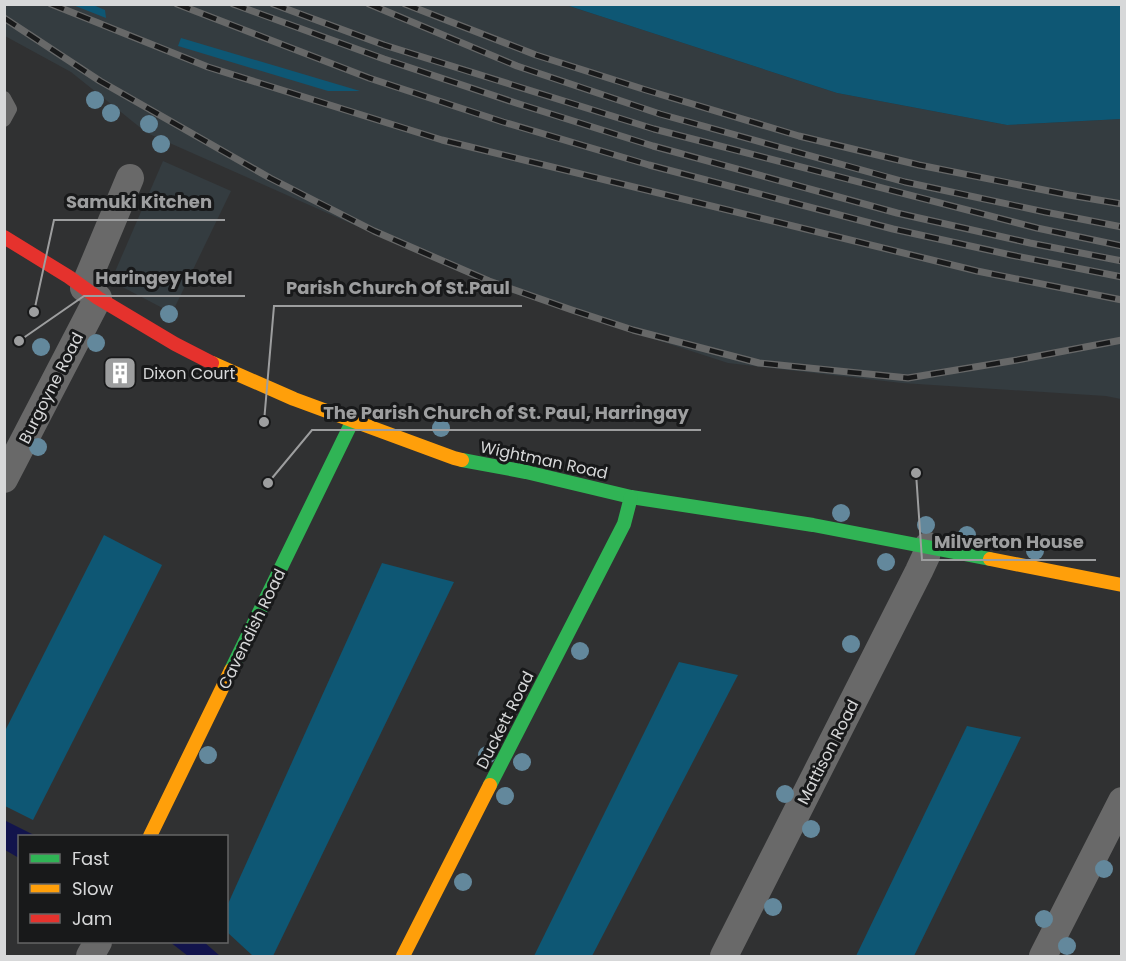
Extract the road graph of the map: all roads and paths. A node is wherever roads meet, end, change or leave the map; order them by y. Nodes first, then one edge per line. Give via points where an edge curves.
1 (4, 98) edge
2 (4, 120) edge
3 (130, 178) dead end
4 (4, 237) edge
5 (91, 293) junction
6 (352, 422) junction
7 (4, 479) edge
8 (632, 497) junction
9 (928, 546) junction
10 (1122, 585) edge
11 (1122, 801) edge
12 (151, 835) edge
13 (97, 943) edge
14 (90, 957) edge
15 (403, 957) edge
16 (724, 957) edge
17 (1043, 957) edge

1 - 2 lane via 10,109
3 - 5 street, Burgoyne Road
4 - 5 main road, Wightman Road
5 - 6 main road, Wightman Road via 221,367
5 - 7 street, Burgoyne Road
6 - 8 main road, Wightman Road via 454,458
6 - 12 main road, Cavendish Road
8 - 9 main road, Wightman Road
8 - 15 main road, Duckett Road via 624,524
9 - 10 main road, Wightman Road
9 - 16 street, Mattison Road via 919,571
11 - 17 street
13 - 14 street

